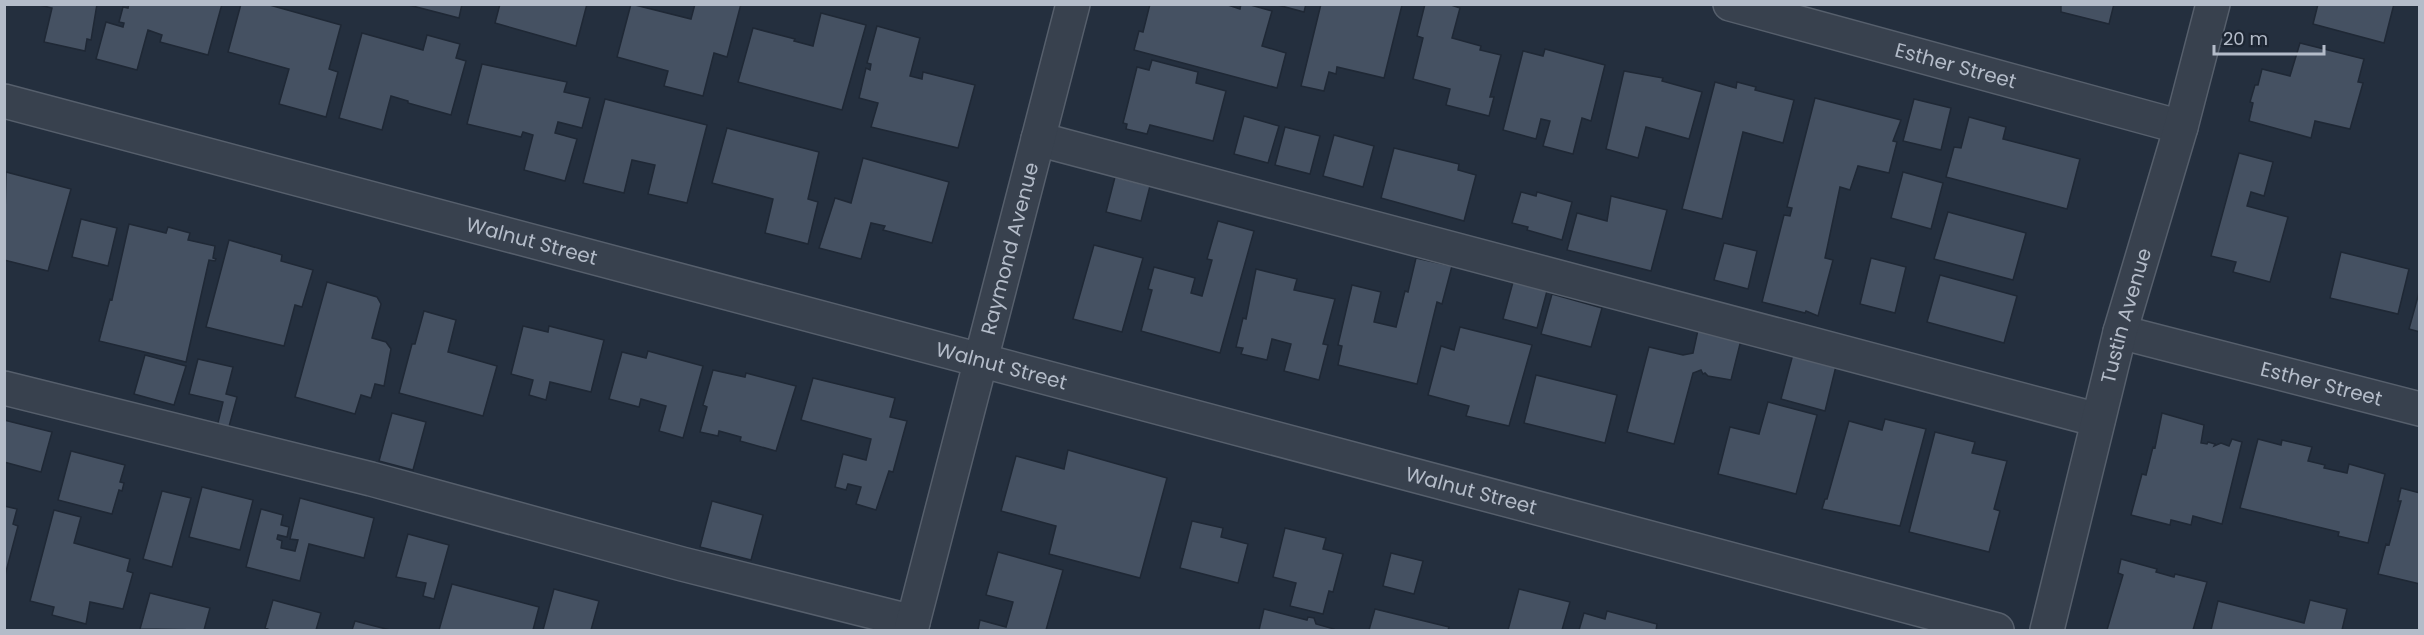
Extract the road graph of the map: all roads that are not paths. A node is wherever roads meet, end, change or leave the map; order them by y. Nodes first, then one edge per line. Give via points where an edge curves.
1 (1730, 4) edge
2 (2213, 4) edge
3 (1070, 5) edge
4 (4, 102) edge
5 (2181, 127) junction
6 (1038, 139) junction
7 (2120, 332) junction
8 (981, 361) junction
9 (4, 388) edge
10 (2420, 409) edge
11 (2098, 420) junction
12 (912, 626) edge
13 (1997, 630) edge
14 (2047, 630) edge

1 - 5 street, Esther Street
2 - 5 street, Tustin Avenue
3 - 6 street, Raymond Avenue
4 - 8 street, Walnut Street
5 - 7 street, Tustin Avenue
6 - 8 street, Raymond Avenue
6 - 11 street
7 - 10 street, Esther Street
7 - 11 street, Tustin Avenue
8 - 12 street, Raymond Avenue
8 - 13 street, Walnut Street
9 - 12 street via 371,479
11 - 14 street, Tustin Avenue

